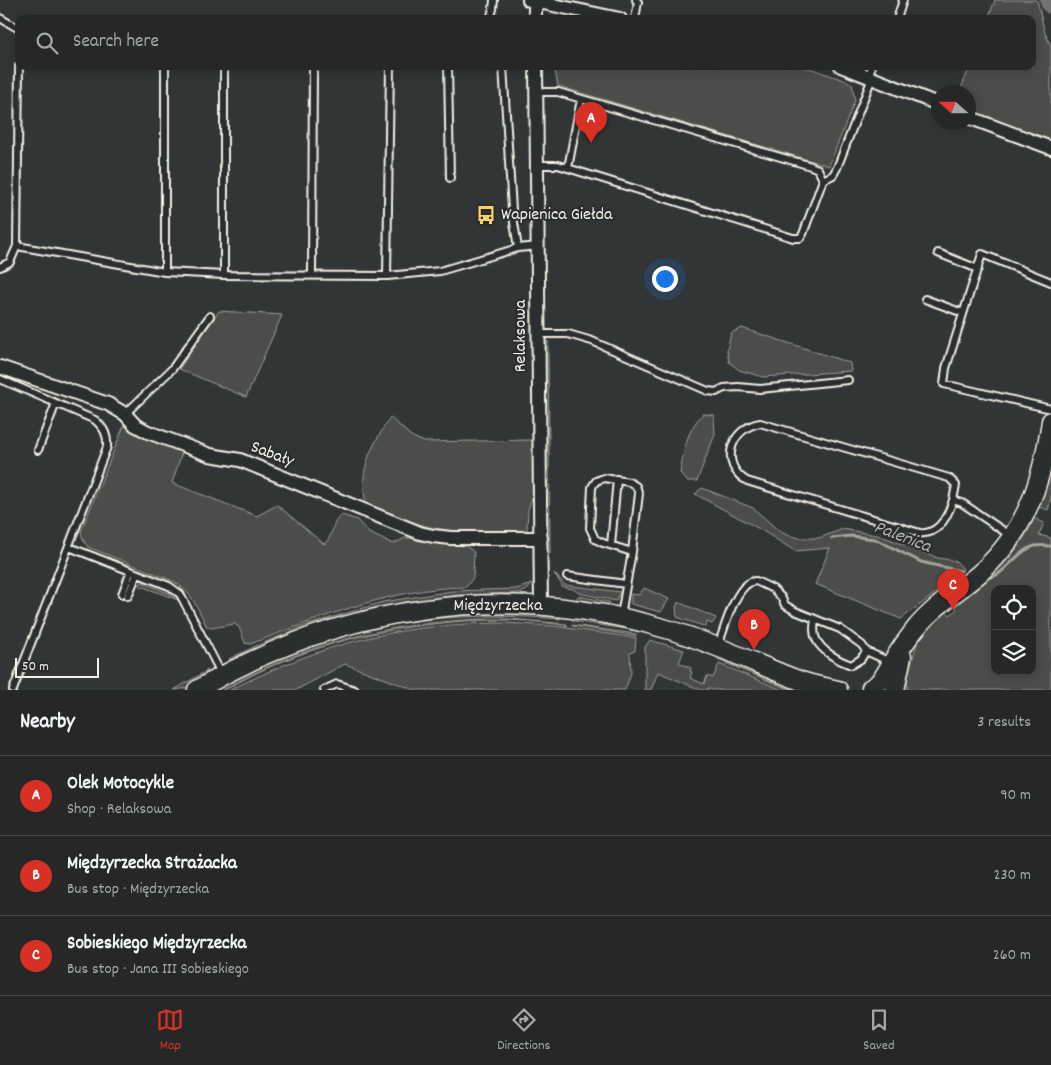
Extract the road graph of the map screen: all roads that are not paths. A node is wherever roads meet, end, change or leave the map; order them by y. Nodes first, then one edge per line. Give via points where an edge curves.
1 (494, 0) edge
2 (903, 0) edge
3 (532, 1) edge
4 (638, 1) edge
5 (491, 15) edge
6 (535, 15) edge
7 (600, 15) edge
8 (636, 15) edge
9 (899, 15) edge
10 (0, 18) edge
11 (15, 26) edge
12 (19, 70) edge
13 (165, 70) edge
14 (224, 70) edge
15 (313, 70) edge
16 (390, 70) edge
17 (448, 70) edge
18 (503, 70) edge
19 (536, 70) edge
20 (856, 70) edge
21 (871, 74) edge
22 (537, 92) junction
23 (581, 99) junction
24 (931, 101) edge
25 (976, 120) edge
26 (1051, 148) edge
27 (538, 166) junction
28 (568, 168) junction
29 (450, 178) dead end
30 (824, 180) junction
31 (17, 246) junction
32 (539, 246) junction
33 (518, 248) junction
34 (938, 253) dead end
35 (0, 267) edge
36 (978, 269) junction
37 (165, 272) junction
38 (224, 275) junction
39 (312, 275) junction
40 (388, 276) junction
41 (1051, 282) edge
42 (925, 299) dead end
43 (963, 313) junction
44 (210, 316) dead end
45 (538, 334) junction
46 (0, 367) edge
47 (0, 379) edge
48 (848, 380) dead end
49 (56, 403) junction
50 (1051, 409) edge
51 (125, 414) junction
52 (1051, 421) edge
53 (38, 450) dead end
54 (617, 479) junction
55 (953, 500) junction
56 (1012, 536) junction
57 (541, 538) junction
58 (612, 546) junction
59 (69, 547) junction
60 (632, 552) junction
61 (134, 572) junction
62 (567, 576) dead end
63 (626, 584) junction
64 (125, 595) dead end
65 (541, 606) junction
66 (621, 617) junction
67 (815, 619) junction
68 (718, 647) junction
69 (866, 651) junction
70 (896, 664) junction
71 (222, 675) junction
72 (810, 686) edge
73 (874, 689) edge
74 (13, 690) edge
75 (197, 690) edge
76 (326, 690) edge
77 (355, 690) edge
78 (838, 690) edge
79 (895, 690) edge

1 - 5 lane
2 - 9 lane
3 - 6 street
3 - 7 street
4 - 8 lane
10 - 11 lane
12 - 31 lane
13 - 37 lane
14 - 38 lane
15 - 39 lane
16 - 40 lane
17 - 29 lane
18 - 33 lane via 512,210
19 - 22 street, Relaksowa
20 - 21 street
21 - 24 street
21 - 30 lane via 837,168
22 - 23 lane via 558,92
22 - 27 street, Relaksowa
23 - 28 lane
23 - 30 lane via 811,166 818,169
25 - 26 street
27 - 28 lane via 558,164
27 - 32 street, Relaksowa
28 - 30 lane via 793,238 800,238 803,234
31 - 35 lane via 10,262
31 - 37 lane
32 - 33 lane
32 - 45 street, Relaksowa
33 - 40 lane via 440,270
34 - 36 lane
36 - 41 lane via 982,254
36 - 43 lane
37 - 38 lane
38 - 39 lane
39 - 40 lane
42 - 43 lane
43 - 50 lane via 944,384
44 - 51 lane via 172,369
45 - 48 lane via 586,338 708,391
45 - 57 street, Relaksowa
46 - 51 street, Sabały via 108,404
47 - 49 lane
49 - 53 lane
49 - 59 lane via 95,420 108,438
51 - 57 street, Sabały via 148,432 210,456 240,460 420,533 450,538
52 - 56 main road via 1037,487
54 - 58 lane
54 - 58 lane via 604,478 592,486 590,528 595,539
54 - 60 lane via 636,486 639,494
55 - 55 lane via 956,485 949,478 760,423 745,427 732,448 734,471 747,481 920,533 932,532 942,523
55 - 56 lane
56 - 70 main road via 989,564 929,615 906,641
57 - 65 street, Relaksowa
58 - 60 lane
59 - 61 lane
59 - 74 lane
60 - 63 lane
61 - 64 lane
61 - 71 lane via 180,594
62 - 63 lane
63 - 66 lane
65 - 66 main road, Międzyrzecka
65 - 71 main road, Międzyrzecka via 471,604 379,616 297,640
66 - 68 main road, Międzyrzecka
67 - 68 lane via 785,605 773,589 752,580 740,590
67 - 69 lane via 853,637
67 - 69 lane via 816,638 838,660 851,665
68 - 72 main road, Międzyrzecka
69 - 70 lane
70 - 73 main road
70 - 79 main road
71 - 75 main road, Międzyrzecka
72 - 78 main road, Międzyrzecka
76 - 77 lane via 337,684

